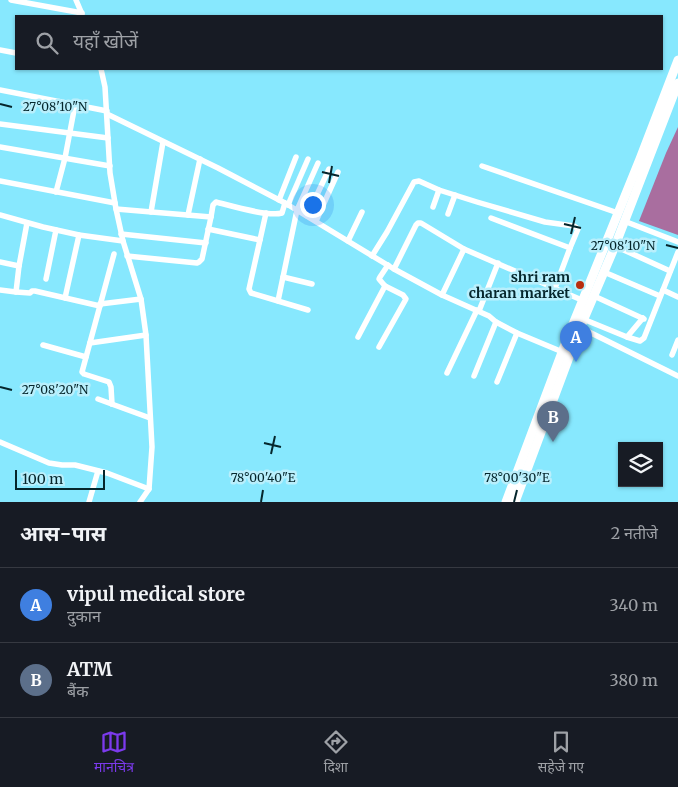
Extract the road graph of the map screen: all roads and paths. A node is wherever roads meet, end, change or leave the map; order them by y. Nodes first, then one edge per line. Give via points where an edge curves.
1 (10, 0) edge
2 (76, 0) edge
3 (82, 15) edge
4 (0, 50) edge
5 (15, 53) edge
6 (678, 60) edge
7 (101, 70) edge
8 (678, 83) edge
9 (0, 90) edge
10 (75, 105) junction
11 (107, 113) junction
12 (0, 124) edge
13 (70, 133) junction
14 (108, 138) junction
15 (164, 142) junction
16 (0, 146) edge
17 (296, 157) dead end
18 (65, 158) junction
19 (200, 159) junction
20 (308, 159) dead end
21 (318, 163) dead end
22 (110, 166) junction
23 (482, 166) dead end
24 (329, 169) dead end
25 (338, 172) dead end
26 (0, 182) edge
27 (439, 190) junction
28 (56, 192) junction
29 (455, 195) junction
30 (284, 202) junction
31 (116, 206) junction
32 (433, 207) dead end
33 (297, 210) junction
34 (151, 212) junction
35 (362, 212) dead end
36 (266, 213) junction
37 (618, 213) junction
38 (448, 214) dead end
39 (0, 215) edge
40 (188, 215) junction
41 (307, 216) junction
42 (211, 217) junction
43 (491, 218) dead end
44 (624, 221) junction
45 (316, 222) junction
46 (27, 223) junction
47 (208, 229) junction
48 (56, 230) junction
49 (121, 234) junction
50 (79, 235) junction
51 (260, 240) junction
52 (123, 241) junction
53 (348, 241) junction
54 (678, 242) edge
55 (206, 243) junction
56 (614, 246) junction
57 (464, 248) junction
58 (570, 248) junction
59 (678, 252) edge
60 (114, 254) dead end
61 (128, 256) junction
62 (372, 256) junction
63 (0, 262) edge
64 (498, 263) junction
65 (388, 265) junction
66 (19, 266) junction
67 (394, 269) junction
68 (670, 271) junction
69 (604, 272) junction
70 (283, 277) junction
71 (46, 279) dead end
72 (312, 284) dead end
73 (385, 286) junction
74 (555, 288) junction
75 (0, 290) edge
76 (16, 292) junction
77 (661, 293) junction
78 (442, 295) junction
79 (678, 297) edge
80 (65, 298) junction
81 (141, 299) junction
82 (589, 300) junction
83 (278, 301) junction
84 (100, 305) junction
85 (308, 310) dead end
86 (478, 310) junction
87 (643, 318) junction
88 (496, 322) junction
89 (578, 322) junction
90 (650, 322) junction
91 (517, 333) junction
92 (146, 335) junction
93 (358, 337) dead end
94 (627, 337) junction
95 (678, 340) edge
96 (90, 343) junction
97 (43, 345) dead end
98 (378, 348) dead end
99 (566, 353) junction
100 (672, 355) dead end
101 (86, 357) junction
102 (447, 373) dead end
103 (474, 376) dead end
104 (678, 376) edge
105 (497, 382) dead end
106 (98, 400) dead end
107 (112, 404) junction
108 (150, 418) junction
109 (0, 442) edge
110 (98, 471) junction
111 (149, 490) junction
112 (89, 502) edge
113 (140, 502) edge
114 (506, 502) edge
115 (515, 502) edge

1 - 3 street
2 - 3 street
4 - 5 street
6 - 37 highway
7 - 11 street
8 - 44 highway
9 - 10 street
10 - 11 street
10 - 13 street
11 - 14 street
11 - 15 street
12 - 13 street
13 - 14 street
13 - 18 street
14 - 22 street
15 - 19 street
15 - 34 street
16 - 18 street
17 - 30 street
18 - 22 street
18 - 28 street
19 - 30 street
19 - 40 street
20 - 30 street
21 - 33 street
22 - 31 street
23 - 37 street
24 - 41 street
25 - 45 street
26 - 28 street
27 - 29 street
27 - 32 street
27 - 62 street via 414,182
28 - 31 street
29 - 38 street
29 - 58 street via 545,222 574,226 578,228
30 - 33 street
30 - 36 street via 281,213
31 - 34 street
31 - 49 street
33 - 41 street
33 - 70 street
34 - 40 street
35 - 53 street
36 - 42 street via 216,202
36 - 51 street
37 - 82 highway
39 - 46 street
40 - 42 street
41 - 45 street
42 - 47 street
43 - 58 street
44 - 54 street
44 - 56 highway
45 - 53 street
46 - 48 street
46 - 66 street
47 - 51 street
47 - 55 street
48 - 50 street
48 - 71 street
49 - 52 street
49 - 55 street
50 - 52 street
50 - 80 street
51 - 83 street via 249,289 251,293
52 - 61 street
53 - 62 street
55 - 61 street via 202,259 197,263
56 - 68 street
56 - 69 highway
57 - 64 street
57 - 67 street via 418,223
57 - 78 street
58 - 74 street
59 - 68 street
60 - 84 street
61 - 81 street
62 - 65 street
63 - 66 street
64 - 74 street
64 - 86 street
65 - 67 street
65 - 73 street via 379,278
66 - 76 street
67 - 78 street
68 - 77 street
69 - 77 street
69 - 82 highway
70 - 72 street
70 - 83 street
73 - 93 street
73 - 98 street via 406,299
74 - 82 street
75 - 76 street
76 - 80 street via 30,293 32,290
77 - 79 street
77 - 90 street
78 - 86 street
80 - 84 street
81 - 84 street
81 - 92 street
82 - 87 street
82 - 89 highway
83 - 85 street
84 - 96 street
86 - 88 street
86 - 102 street
87 - 90 street
87 - 94 street
88 - 91 street
88 - 103 street
89 - 94 street
89 - 99 highway
89 - 104 street
90 - 94 street via 640,341
91 - 99 street
91 - 105 street
92 - 96 street
92 - 108 street
95 - 100 street
96 - 101 street
97 - 101 street
99 - 114 highway
99 - 115 highway
101 - 107 street via 82,373 109,382
106 - 107 street
107 - 108 street
108 - 111 street
109 - 110 street via 49,463
110 - 111 street
110 - 112 street
111 - 113 street

